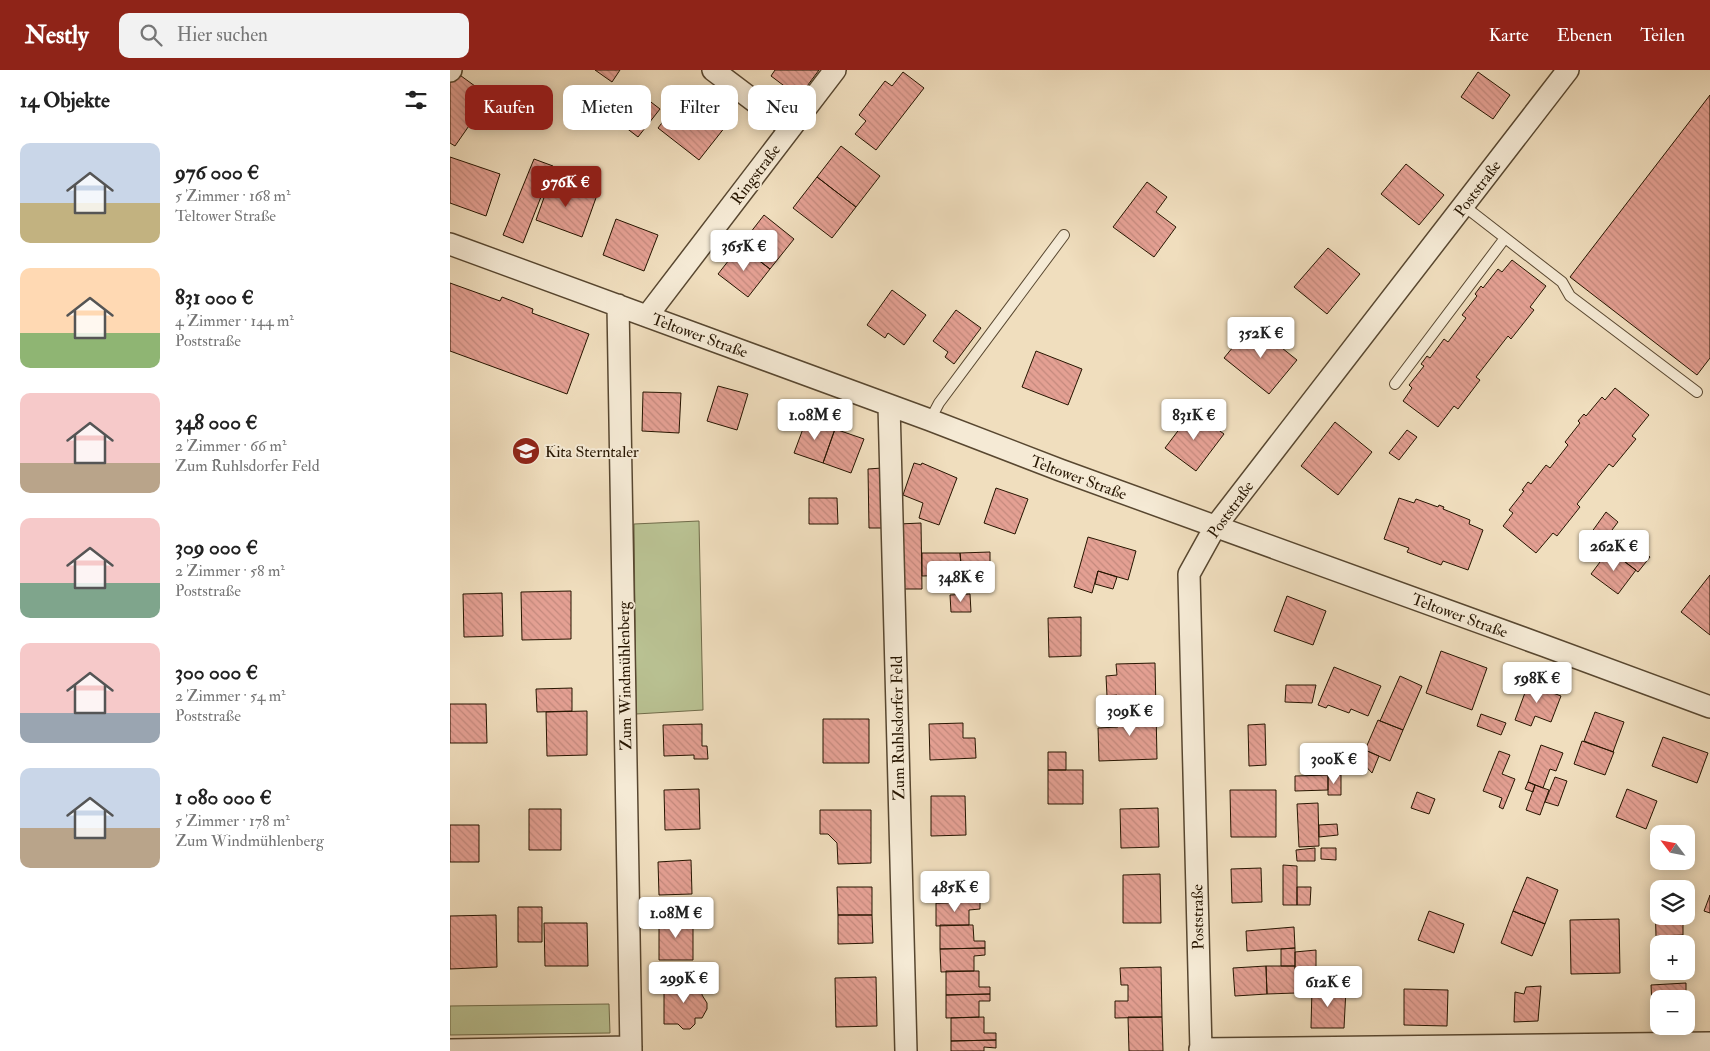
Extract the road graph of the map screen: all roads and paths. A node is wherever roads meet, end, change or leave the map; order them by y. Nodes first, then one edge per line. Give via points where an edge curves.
1 (713, 70) edge
2 (835, 70) edge
3 (1568, 70) edge
4 (816, 94) edge
5 (748, 96) edge
6 (788, 130) edge
7 (1464, 206) junction
8 (1064, 235) dead end
9 (1505, 238) junction
10 (450, 244) edge
11 (618, 305) junction
12 (647, 316) junction
13 (1395, 384) dead end
14 (1697, 392) dead end
15 (889, 405) junction
16 (930, 420) junction
17 (1215, 527) junction
18 (1710, 708) edge
19 (1710, 1043) edge
20 (1680, 1047) edge
21 (631, 1049) edge
22 (450, 1050) edge
23 (1200, 1050) edge
24 (906, 1051) edge

1 - 5 street, Ringstraße
2 - 4 street, Ringstraße
3 - 7 street, Poststraße
6 - 12 street, Ringstraße
7 - 9 lane
7 - 17 street, Poststraße
8 - 16 lane via 939,403
9 - 13 lane
9 - 14 lane via 1562,282 1570,296
10 - 11 street, Teltower Straße
11 - 12 street, Teltower Straße
11 - 21 street, Zum Windmühlenberg
12 - 15 street, Teltower Straße
15 - 16 street, Teltower Straße
15 - 24 street, Zum Ruhlsdorfer Feld
16 - 17 street, Teltower Straße
17 - 18 street, Teltower Straße
17 - 23 street, Poststraße via 1189,574
19 - 20 street
20 - 23 street
21 - 22 street, Zum Windmühlenberg

